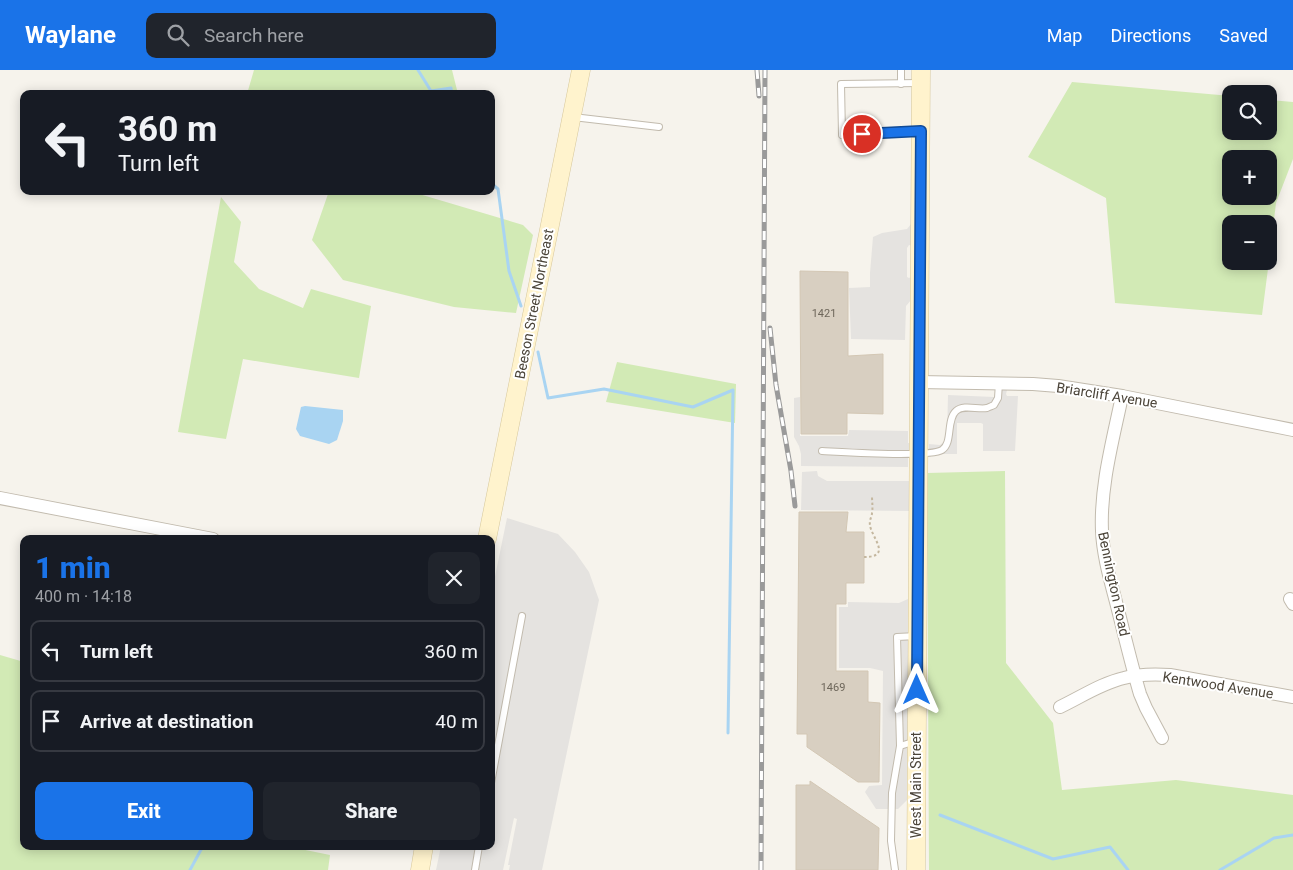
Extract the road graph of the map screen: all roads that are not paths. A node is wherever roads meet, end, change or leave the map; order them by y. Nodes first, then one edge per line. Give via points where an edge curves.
1 (581, 70) edge
2 (902, 70) edge
3 (921, 77) edge
4 (901, 84) junction
5 (572, 117) junction
6 (659, 127) dead end
7 (921, 131) junction
8 (919, 382) junction
9 (999, 383) junction
10 (1122, 396) junction
11 (1293, 430) edge
12 (822, 451) dead end
13 (918, 454) junction
14 (0, 498) edge
15 (192, 535) edge
16 (488, 535) edge
17 (522, 616) dead end
18 (1135, 676) junction
19 (1293, 697) edge
20 (1060, 707) dead end
21 (1162, 738) dead end
22 (908, 744) junction
23 (495, 761) edge
24 (424, 850) edge
25 (479, 850) edge
26 (423, 869) edge
27 (475, 870) edge
28 (895, 870) edge
29 (916, 870) edge

1 - 5 street, Beeson Street Northeast
2 - 4 lane
3 - 4 lane
3 - 7 street, West Main Street
4 - 7 lane via 841,84 842,135
5 - 6 lane
5 - 16 street, Beeson Street Northeast
7 - 8 street, West Main Street
8 - 9 street, Briarcliff Avenue
8 - 13 street, West Main Street
9 - 10 street, Briarcliff Avenue via 1058,386
9 - 13 lane via 994,405 956,411 943,450
10 - 11 street, Briarcliff Avenue
10 - 18 street, Bennington Road via 1103,498 1102,531
12 - 13 lane
13 - 22 street, West Main Street via 917,636
14 - 15 street
17 - 23 lane
18 - 19 street, Kentwood Avenue via 1170,675
18 - 20 street, Kentwood Avenue via 1109,683
18 - 21 street, Bennington Road via 1146,708
22 - 28 lane via 892,793 890,842
22 - 29 street, West Main Street
24 - 26 street
25 - 27 lane

